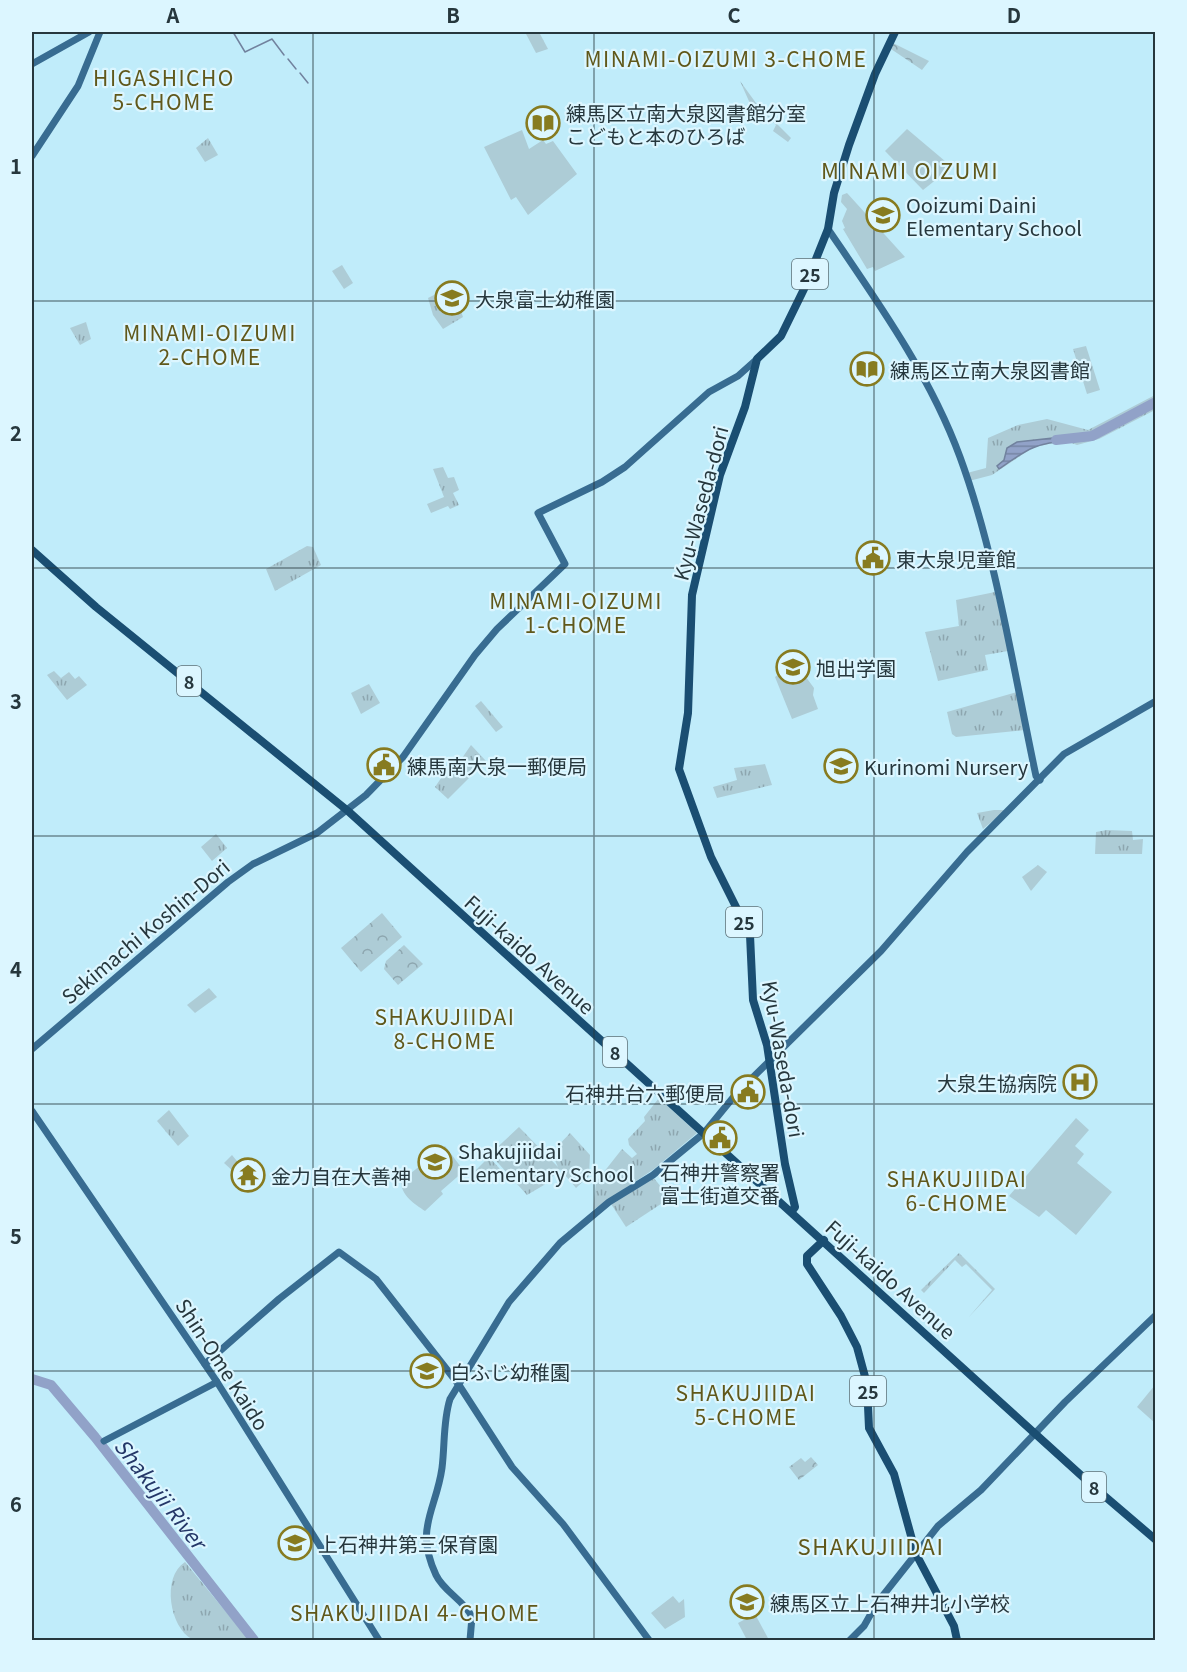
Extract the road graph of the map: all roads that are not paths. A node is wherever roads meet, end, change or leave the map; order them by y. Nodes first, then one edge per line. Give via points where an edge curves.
1 (89, 32) edge
2 (100, 32) edge
3 (895, 32) edge
4 (32, 64) edge
5 (32, 156) edge
6 (828, 229) junction
7 (757, 359) junction
8 (32, 550) edge
9 (1155, 701) edge
10 (1040, 780) junction
11 (348, 811) junction
12 (32, 1049) edge
13 (770, 1059) junction
14 (32, 1111) edge
15 (704, 1133) junction
16 (792, 1211) junction
17 (824, 1240) junction
18 (1155, 1315) edge
19 (206, 1364) junction
20 (218, 1382) junction
21 (459, 1385) junction
22 (1035, 1433) junction
23 (104, 1441) dead end
24 (1155, 1540) edge
25 (916, 1554) junction
26 (380, 1641) edge
27 (470, 1641) edge
28 (649, 1641) edge
29 (850, 1641) edge
30 (957, 1641) edge

1 - 4 street
2 - 5 street via 78,86
3 - 6 main road, 25 via 866,98 840,173
6 - 7 main road, 25 via 781,336
6 - 10 street via 904,343 961,460 992,571
7 - 11 street, Sekimachi Koshin-Dori via 709,392 625,467 538,513 565,564 491,637 403,757
7 - 13 main road, Kyu-Waseda-dori / 25 via 745,407 720,475 692,595 688,713 679,770 711,857 749,933 753,1000
8 - 11 main road, Fuji-kaido Avenue / 8 via 96,607
9 - 10 street via 1064,754
10 - 13 street via 964,855 873,960
11 - 12 street, Sekimachi Koshin-Dori via 317,833 253,864 228,882
11 - 15 main road, Fuji-kaido Avenue / 8
13 - 15 street
13 - 16 main road, Kyu-Waseda-dori / 25 via 795,1207
14 - 19 street, Shin-Ome Kaido
15 - 16 main road, Fuji-kaido Avenue / 8
15 - 21 street via 560,1244 509,1302
16 - 17 main road, Fuji-kaido Avenue / 8
17 - 22 main road, Fuji-kaido Avenue / 8
17 - 25 main road, 25 via 807,1256 807,1264 857,1347 867,1384 868,1428 896,1480
18 - 22 street
19 - 20 street, Shin-Ome Kaido
19 - 21 street via 339,1252 375,1279
20 - 23 street
20 - 26 street, Shin-Ome Kaido
21 - 27 street via 447,1409 441,1476 429,1509 426,1534 437,1576 472,1617
21 - 28 street via 512,1467 563,1524
22 - 24 main road, Fuji-kaido Avenue / 8
22 - 25 street via 981,1490 940,1524
25 - 29 street
25 - 30 main road, 25 via 952,1622

